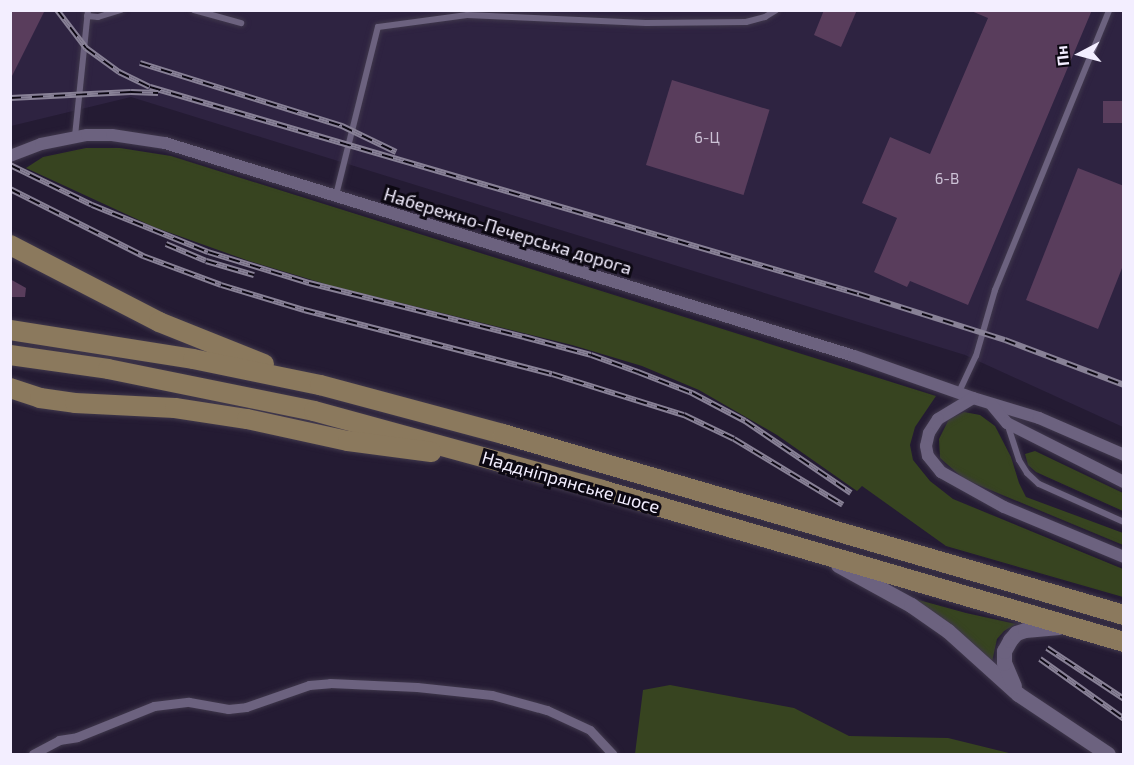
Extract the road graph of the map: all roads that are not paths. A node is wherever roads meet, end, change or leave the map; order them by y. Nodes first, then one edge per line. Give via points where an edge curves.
1 (121, 10) edge
2 (194, 10) edge
3 (776, 10) edge
4 (1109, 10) edge
5 (87, 13) edge
6 (467, 13) edge
7 (241, 23) dead end
8 (75, 136) junction
9 (10, 156) edge
10 (336, 195) junction
11 (10, 245) edge
12 (10, 330) edge
13 (10, 355) edge
14 (320, 385) junction
15 (10, 388) edge
16 (959, 392) junction
17 (973, 398) junction
18 (991, 404) junction
19 (1007, 423) junction
20 (474, 454) junction
21 (1124, 455) edge
22 (1124, 483) edge
23 (1124, 522) edge
24 (808, 550) junction
25 (1124, 557) edge
26 (1124, 615) edge
27 (1073, 626) junction
28 (1124, 642) edge
29 (1018, 694) junction
30 (33, 754) edge
31 (612, 754) edge
32 (1107, 754) edge

1 - 5 lane via 98,17
2 - 7 lane
3 - 6 lane via 746,22 710,23
4 - 16 lane via 995,290 976,356
5 - 8 lane
6 - 10 lane via 378,27
8 - 9 street, Набережно-Печерська дорога
8 - 10 street, Набережно-Печерська дорога via 112,135 165,143
10 - 16 street, Набережно-Печерська дорога
11 - 14 main road via 159,322
12 - 14 main road, Наддніпрянське шосе via 193,359
13 - 20 main road, Наддніпрянське шосе via 108,369 314,411
14 - 26 main road, Наддніпрянське шосе via 503,434
15 - 20 main road via 75,403 175,408 247,419 404,450
16 - 17 street, Набережно-Печерська дорога
17 - 18 street, Набережно-Печерська дорога
17 - 25 street via 938,419 929,433 928,456 941,472 1004,507
18 - 19 street
18 - 21 street, Набережно-Печерська дорога via 1039,418
19 - 22 street
19 - 23 lane via 1019,460 1039,484
20 - 24 main road, Наддніпрянське шосе
24 - 27 main road, Наддніпрянське шосе
24 - 29 street via 911,605 948,631
27 - 28 main road, Наддніпрянське шосе
27 - 29 street via 1025,630 1010,640 1004,651 1004,663
29 - 32 street
30 - 31 street via 59,740 77,737 154,706 189,702 228,709 246,707 309,685 330,683 492,695 547,710 590,730

